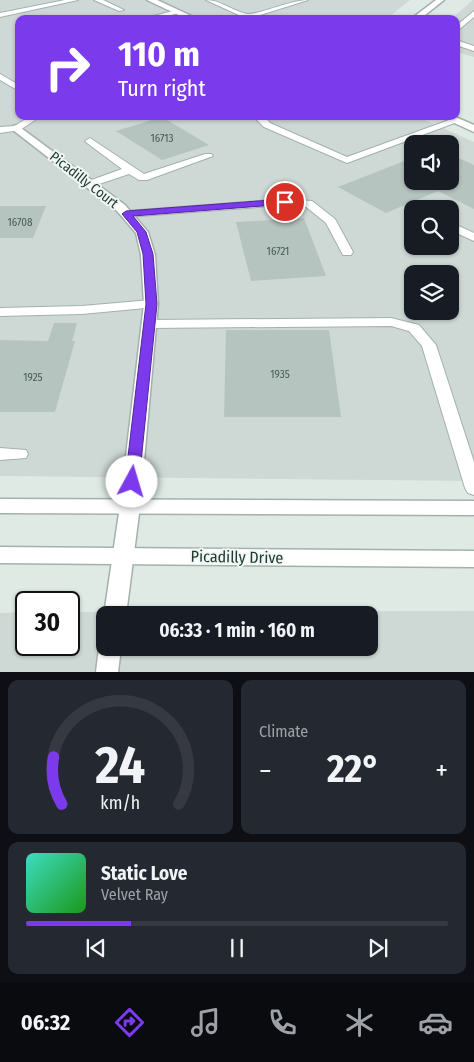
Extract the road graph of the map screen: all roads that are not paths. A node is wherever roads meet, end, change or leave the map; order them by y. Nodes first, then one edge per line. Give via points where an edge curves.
1 (75, 0) edge
2 (97, 0) edge
3 (151, 0) edge
4 (209, 0) edge
5 (305, 0) edge
6 (440, 0) edge
7 (121, 10) dead end
8 (177, 12) junction
9 (474, 13) edge
10 (0, 15) edge
11 (164, 15) edge
12 (184, 15) edge
13 (245, 15) edge
14 (256, 15) edge
15 (420, 15) edge
16 (470, 20) edge
17 (460, 44) edge
18 (474, 49) edge
19 (0, 76) edge
20 (15, 86) edge
21 (31, 120) edge
22 (261, 120) edge
23 (455, 121) joint
24 (18, 128) junction
25 (474, 129) edge
26 (0, 130) edge
27 (90, 141) dead end
28 (208, 156) dead end
29 (130, 170) junction
30 (90, 184) junction
31 (126, 214) junction
32 (459, 230) edge
33 (474, 238) edge
34 (346, 252) dead end
35 (151, 304) junction
36 (0, 312) edge
37 (149, 324) junction
38 (0, 454) edge
39 (20, 454) dead end
40 (474, 488) edge
41 (0, 506) edge
42 (130, 506) junction
43 (474, 508) edge
44 (0, 555) edge
45 (122, 556) junction
46 (474, 559) edge
47 (116, 606) edge
48 (109, 656) edge
49 (107, 672) edge

1 - 10 lane
2 - 7 lane
3 - 8 street
4 - 13 lane
5 - 14 lane
6 - 15 street
8 - 11 lane
8 - 12 street
9 - 16 lane
17 - 18 lane
19 - 20 lane
21 - 24 lane
22 - 23 lane via 347,160
23 - 25 street
24 - 26 lane
24 - 30 street, Picadilly Court
27 - 29 lane
28 - 29 lane via 143,178
29 - 30 lane
30 - 31 street, Picadilly Court
31 - 34 lane via 308,203 331,221
31 - 35 street, Picadilly Court via 142,232 148,254
32 - 33 lane
35 - 36 lane
35 - 37 street, Picadilly Court
37 - 40 lane via 391,322 414,328 429,345
37 - 42 street, Picadilly Court
38 - 39 lane
41 - 42 street
42 - 43 street
42 - 45 street, Picadilly Court
44 - 45 street, Picadilly Drive
45 - 46 street, Picadilly Drive
45 - 47 street, Picadilly Court
48 - 49 street

